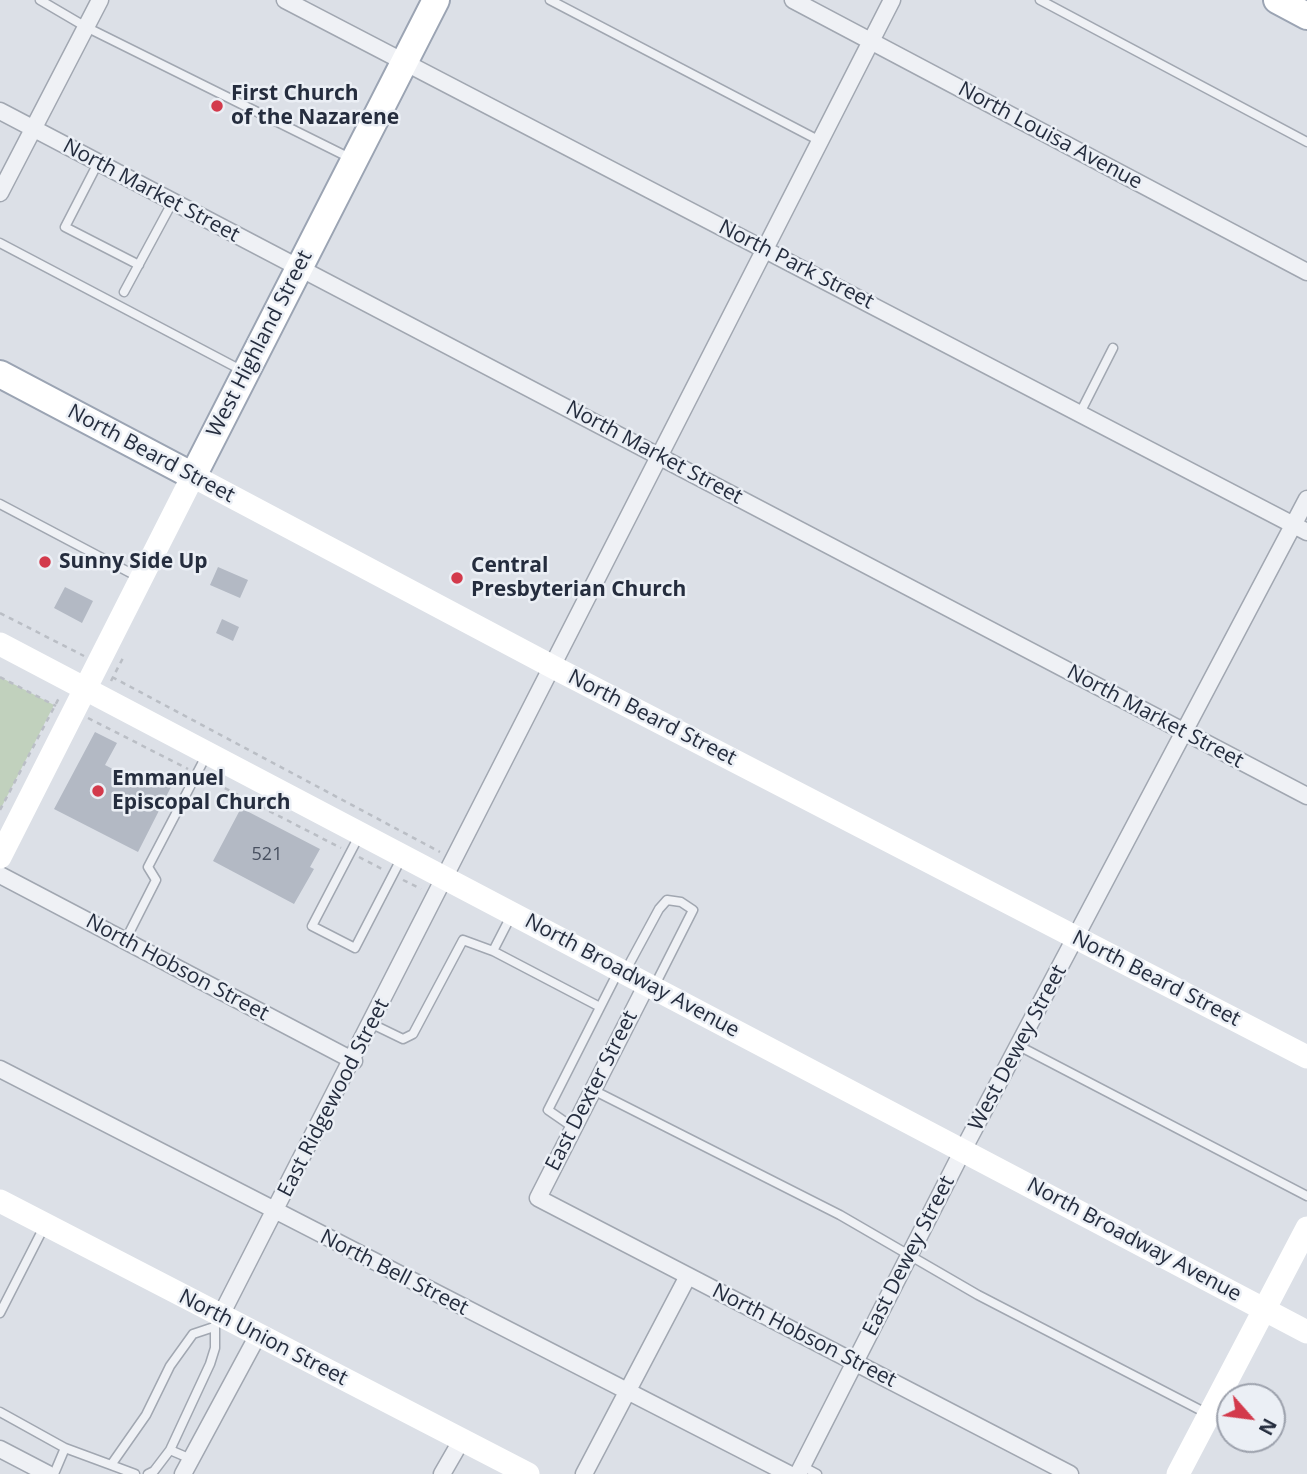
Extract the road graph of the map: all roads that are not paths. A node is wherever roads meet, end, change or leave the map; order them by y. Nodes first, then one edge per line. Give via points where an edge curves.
1 (40, 0) edge
2 (100, 0) edge
3 (285, 0) edge
4 (436, 0) edge
5 (550, 0) edge
6 (793, 0) edge
7 (892, 0) edge
8 (1040, 0) edge
9 (1277, 0) edge
10 (1307, 16) edge
11 (86, 27) junction
12 (871, 42) junction
13 (404, 63) junction
14 (0, 111) edge
15 (33, 128) junction
16 (820, 142) junction
17 (1307, 142) edge
18 (354, 160) junction
19 (98, 163) junction
20 (0, 193) edge
21 (172, 203) junction
22 (0, 243) edge
23 (764, 248) junction
24 (139, 265) junction
25 (298, 270) junction
26 (1307, 272) edge
27 (124, 292) dead end
28 (1113, 348) dead end
29 (245, 373) junction
30 (0, 374) edge
31 (1080, 413) junction
32 (658, 455) junction
33 (193, 476) junction
34 (1307, 499) edge
35 (0, 504) edge
36 (1300, 528) edge
37 (141, 578) junction
38 (0, 644) edge
39 (553, 667) junction
40 (77, 685) junction
41 (1184, 733) junction
42 (202, 763) junction
43 (1307, 796) edge
44 (355, 843) junction
45 (0, 857) edge
46 (398, 865) junction
47 (0, 875) edge
48 (446, 879) junction
49 (512, 913) junction
50 (1076, 937) junction
51 (125, 941) junction
52 (493, 951) junction
53 (622, 971) junction
54 (650, 986) junction
55 (600, 1007) junction
56 (372, 1024) junction
57 (1018, 1046) junction
58 (1307, 1057) edge
59 (354, 1061) junction
60 (0, 1069) edge
61 (593, 1090) junction
62 (574, 1128) junction
63 (963, 1150) junction
64 (1307, 1196) edge
65 (538, 1198) joint
66 (0, 1200) edge
67 (276, 1213) junction
68 (46, 1225) junction
69 (1307, 1228) edge
70 (908, 1256) junction
71 (688, 1276) junction
72 (1264, 1308) junction
73 (1, 1311) edge
74 (217, 1322) junction
75 (1307, 1332) edge
76 (258, 1335) junction
77 (854, 1361) junction
78 (627, 1392) junction
79 (0, 1412) edge
80 (1208, 1414) junction
81 (461, 1441) junction
82 (65, 1448) junction
83 (0, 1449) edge
84 (170, 1450) junction
85 (191, 1459) junction
86 (111, 1465) junction
87 (796, 1471) edge
88 (51, 1474) edge
89 (135, 1474) edge
90 (148, 1474) edge
91 (183, 1474) edge
92 (442, 1474) edge
93 (528, 1474) edge
94 (584, 1474) edge
95 (817, 1474) edge
96 (1070, 1474) edge
97 (1178, 1474) edge

1 - 11 lane
2 - 11 street
3 - 13 street, North Park Street
4 - 13 main road, West Highland Street
5 - 16 lane
6 - 12 street, North Louisa Avenue
7 - 12 street, East Ridgewood Street
8 - 17 lane
9 - 10 main road
11 - 15 street
11 - 18 lane
12 - 16 street, East Ridgewood Street
12 - 26 street, North Louisa Avenue
13 - 18 main road, West Highland Street
13 - 23 street, North Park Street
14 - 15 street, North Market Street
15 - 19 street, North Market Street
15 - 20 street
16 - 23 street, East Ridgewood Street
18 - 25 main road, West Highland Street
19 - 21 street, North Market Street
19 - 24 lane via 65,227
21 - 24 lane
21 - 25 street, North Market Street
22 - 29 lane
23 - 31 street, North Park Street
23 - 32 street, East Ridgewood Street
24 - 27 lane
25 - 29 main road, West Highland Street
25 - 32 street, North Market Street
28 - 31 lane
29 - 33 main road, West Highland Street
30 - 33 main road, North Beard Street
31 - 36 street, North Park Street
32 - 39 street, East Ridgewood Street
32 - 41 street, North Market Street
33 - 37 street, West Highland Street
33 - 39 street, North Beard Street
34 - 36 street, West Dewey Street
35 - 37 lane
36 - 41 street, West Dewey Street
37 - 40 street, West Highland Street via 97,665
38 - 40 street, North Broadway Avenue
39 - 48 street, East Ridgewood Street
39 - 50 street, North Beard Street
40 - 42 street, North Broadway Avenue
40 - 45 street, West Highland Street
41 - 43 street, North Market Street
41 - 50 street, West Dewey Street
42 - 44 street, North Broadway Avenue
42 - 51 lane via 148,866 156,880
44 - 46 street, North Broadway Avenue
44 - 46 lane via 312,926 344,943 355,948
46 - 48 street, North Broadway Avenue
47 - 51 street, North Hobson Street
48 - 49 street, North Broadway Avenue
48 - 56 street, East Ridgewood Street
49 - 52 lane
49 - 53 street, North Broadway Avenue
50 - 57 street, West Dewey Street
50 - 58 street, North Beard Street
51 - 59 street, North Hobson Street
52 - 55 lane
52 - 56 lane via 463,940 413,1034 402,1039
53 - 54 street, North Broadway Avenue
53 - 54 lane via 659,909 667,900 681,902 693,910
53 - 55 lane
54 - 61 street, East Dexter Street
54 - 63 street, North Broadway Avenue
55 - 62 lane via 548,1110
56 - 59 street, East Ridgewood Street
57 - 63 street, West Dewey Street
57 - 64 lane
59 - 67 street, East Ridgewood Street
60 - 67 street, North Bell Street
61 - 62 street, East Dexter Street
61 - 70 lane via 840,1215
62 - 65 street, East Dexter Street
63 - 70 street, East Dewey Street
63 - 72 street, North Broadway Avenue
65 - 71 street, North Hobson Street
66 - 68 street, North Union Street
67 - 74 street, East Ridgewood Street
67 - 78 street, North Bell Street
68 - 73 lane
68 - 74 street, North Union Street
69 - 72 street
70 - 77 street, East Dewey Street
70 - 80 lane
71 - 77 street, North Hobson Street
71 - 78 street
72 - 75 street, North Broadway Avenue
72 - 80 street
74 - 76 street, North Union Street
74 - 84 lane via 210,1364
74 - 86 lane via 192,1334
76 - 81 street, North Union Street
76 - 85 street
77 - 87 street, East Dewey Street
77 - 96 street, North Hobson Street
78 - 87 street, North Bell Street
78 - 94 street
79 - 82 lane
80 - 97 street
81 - 92 street
81 - 93 street, North Union Street
82 - 86 lane
82 - 88 lane
83 - 88 street
84 - 85 lane
84 - 90 lane
85 - 91 street
86 - 89 lane
87 - 95 lane

